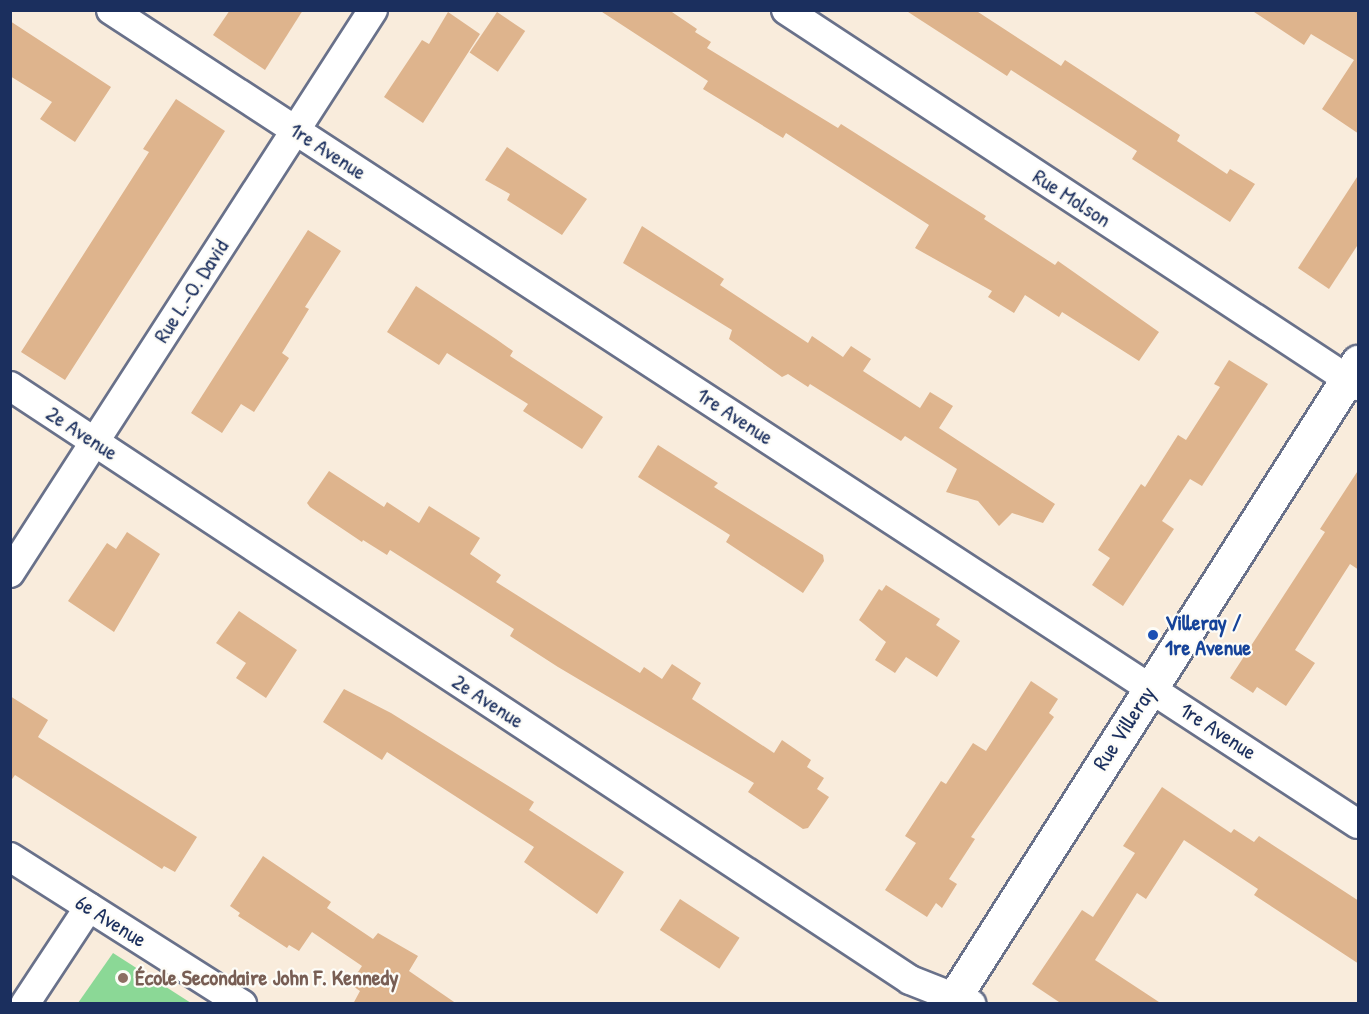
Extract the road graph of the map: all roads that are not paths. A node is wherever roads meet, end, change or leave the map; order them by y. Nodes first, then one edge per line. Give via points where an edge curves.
1 (111, 10) edge
2 (373, 10) edge
3 (786, 10) edge
4 (296, 130) junction
5 (1355, 376) edge
6 (10, 386) edge
7 (94, 441) junction
8 (10, 573) edge
9 (1150, 687) junction
10 (1359, 824) edge
11 (10, 857) edge
12 (89, 907) junction
13 (959, 1001) edge
14 (25, 1004) edge
15 (242, 1004) edge

1 - 4 street, 1re Avenue
2 - 4 street, Rue L.-O. David
3 - 5 street, Rue Molson
4 - 7 street, Rue L.-O. David
4 - 9 street, 1re Avenue
5 - 9 street, Rue Villeray
6 - 7 street, 2e Avenue
7 - 8 street, Rue L.-O. David
7 - 13 street, 2e Avenue via 910,980
9 - 10 street, 1re Avenue
9 - 13 street, Rue Villeray
11 - 12 street, 6e Avenue
12 - 14 street
12 - 15 street, 6e Avenue

